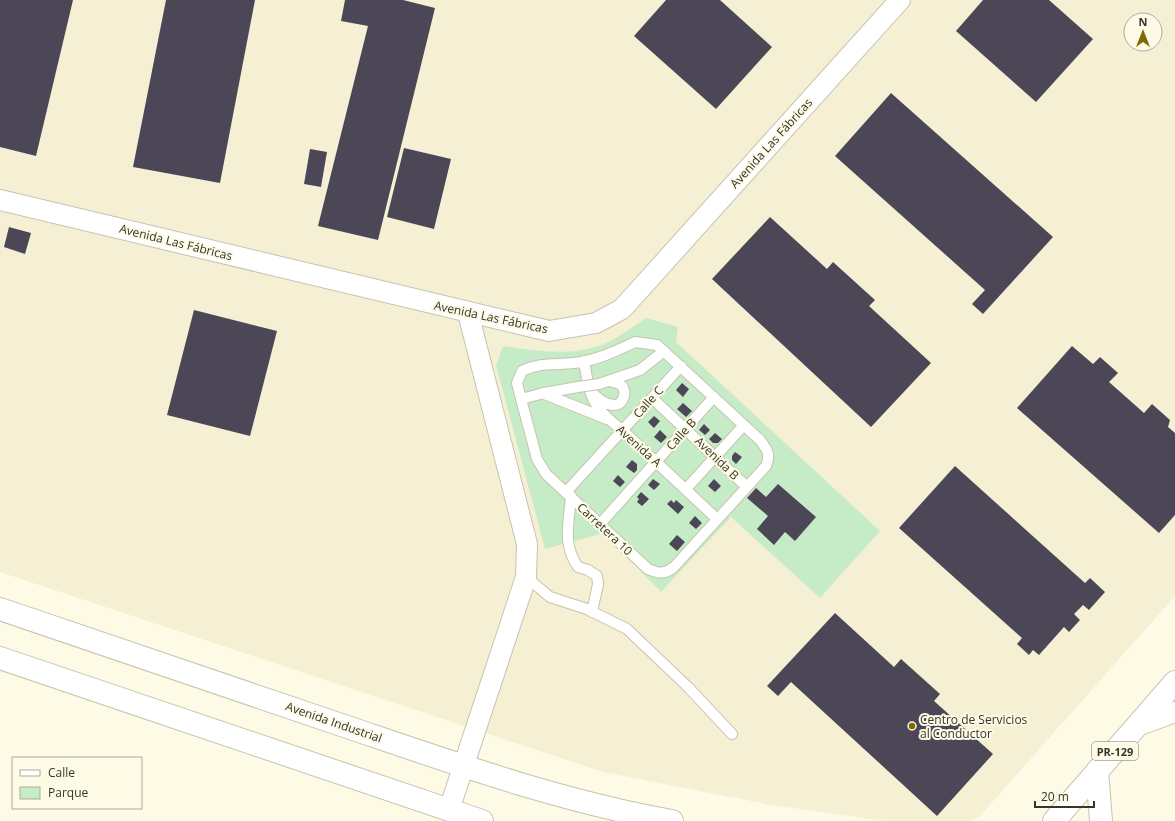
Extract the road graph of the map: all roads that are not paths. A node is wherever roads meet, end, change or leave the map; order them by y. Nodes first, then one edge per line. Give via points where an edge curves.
1 (900, 0) edge
2 (0, 200) edge
3 (468, 313) junction
4 (664, 351) junction
5 (584, 361) junction
6 (681, 366) junction
7 (604, 382) junction
8 (589, 389) junction
9 (542, 393) junction
10 (714, 397) junction
11 (652, 398) junction
12 (521, 399) junction
13 (609, 420) junction
14 (744, 425) junction
15 (686, 429) junction
16 (622, 430) junction
17 (716, 457) junction
18 (656, 462) junction
19 (747, 486) junction
20 (686, 489) junction
21 (568, 494) junction
22 (717, 519) junction
23 (600, 524) junction
24 (526, 577) junction
25 (0, 610) edge
26 (592, 612) junction
27 (0, 658) edge
28 (1175, 682) edge
29 (1175, 712) edge
30 (1137, 726) junction
31 (732, 734) dead end
32 (463, 766) junction
33 (1097, 771) junction
34 (449, 810) junction
35 (482, 821) edge
36 (672, 821) edge
37 (1054, 821) edge
38 (1101, 821) edge

1 - 3 street, Avenida Las Fábricas via 622,309 596,323 549,332
2 - 3 street, Avenida Las Fábricas
3 - 24 street via 527,544
4 - 5 lane, Carretera 10 via 657,345 635,342 617,351
4 - 6 lane, Carretera 10
4 - 7 lane via 640,370
5 - 8 lane, Avenida A
5 - 12 lane, Carretera 10 via 535,364 522,371 517,383
6 - 10 lane, Carretera 10
6 - 11 lane, Calle C
7 - 8 lane via 621,385 623,399 620,404 605,402
7 - 9 lane, bridge
8 - 13 lane, Avenida A via 594,403
9 - 12 lane
9 - 13 lane
10 - 14 lane, Carretera 10
10 - 15 lane, Calle B
11 - 15 lane, Avenida B
11 - 16 lane, Calle C
12 - 21 lane, Carretera 10 via 538,459 546,474
13 - 16 lane, Avenida A
14 - 17 lane
14 - 19 lane, Carretera 10 via 768,450 769,459 766,466
15 - 17 lane, Avenida B
15 - 18 lane, Calle B
16 - 18 lane, Avenida A
16 - 21 lane, Calle C
17 - 19 lane, Avenida B
17 - 20 lane
18 - 20 lane, Avenida A
18 - 23 lane, Calle B
19 - 22 lane, Carretera 10
20 - 22 lane, Avenida A
21 - 23 lane, Carretera 10
21 - 26 lane via 567,543 571,557 578,568 588,570 597,576 598,584
22 - 23 lane, Carretera 10 via 674,567 667,572 657,573 648,569
24 - 26 lane via 550,597
24 - 32 street
25 - 32 street, Avenida Industrial
26 - 31 lane via 627,629 688,687
27 - 34 street
28 - 30 street, PR-129
29 - 30 street
30 - 33 street, PR-129
32 - 34 street
32 - 36 street, Avenida Industrial via 573,799
33 - 37 street, PR-129
33 - 38 street
34 - 35 street

